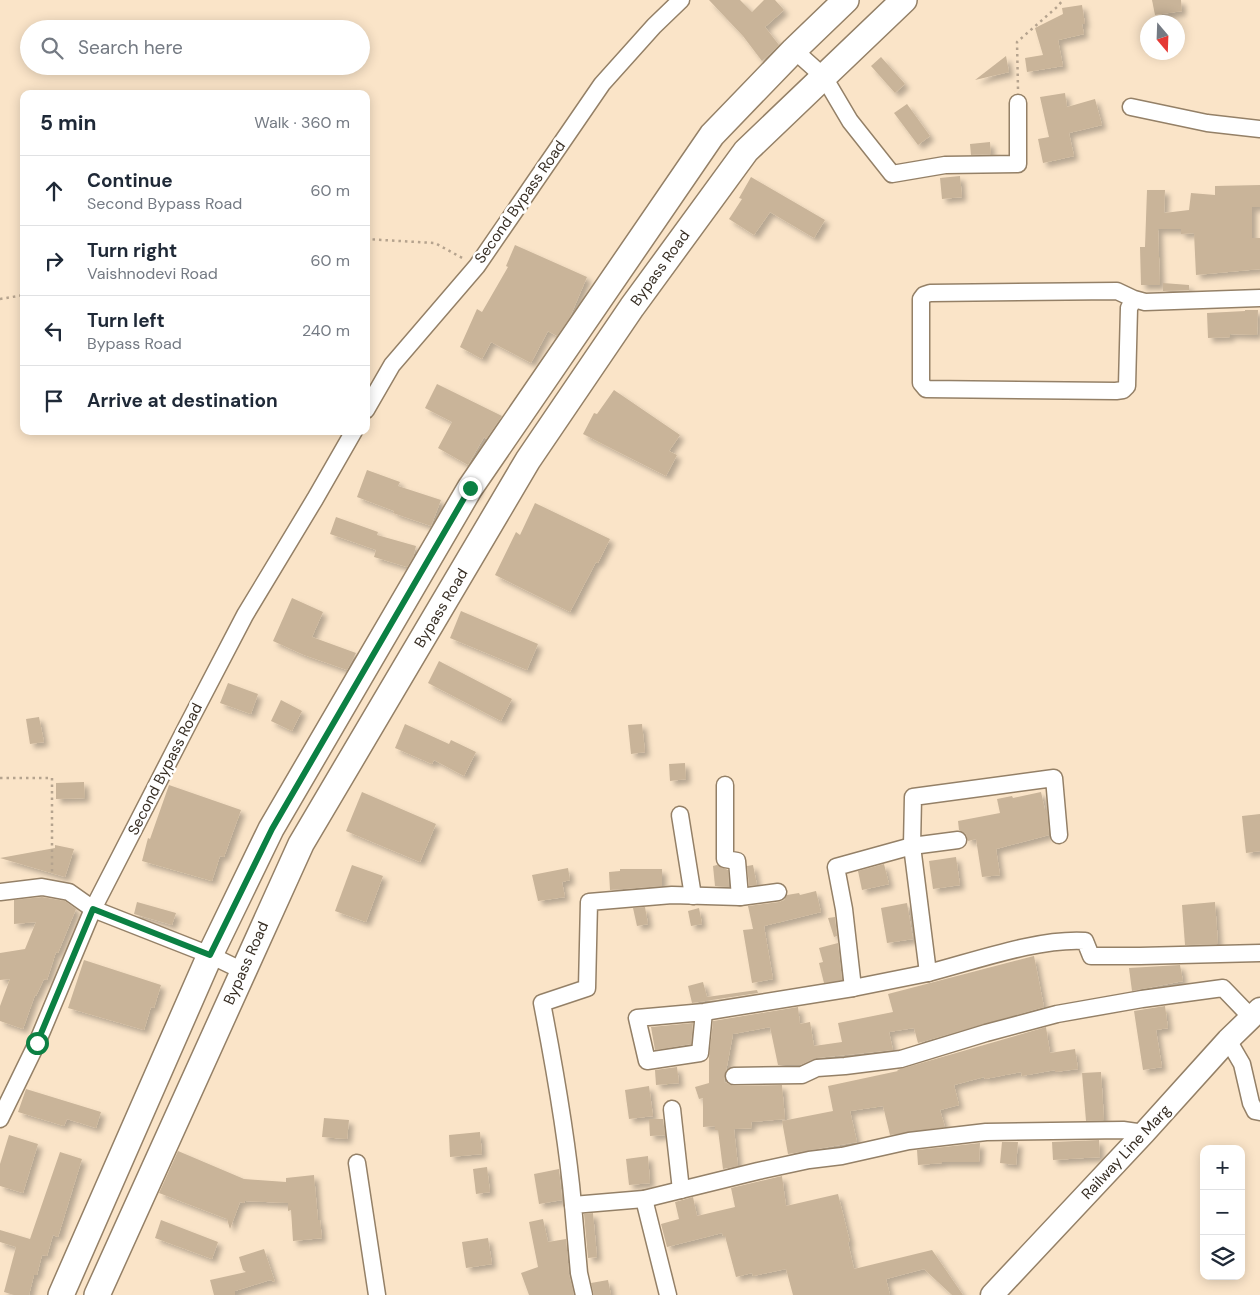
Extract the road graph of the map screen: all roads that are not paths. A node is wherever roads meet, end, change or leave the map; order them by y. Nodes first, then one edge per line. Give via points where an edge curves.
1 (681, 0) edge
2 (846, 0) edge
3 (904, 0) edge
4 (794, 50) junction
5 (824, 77) junction
6 (1018, 104) road end
7 (1130, 107) dead end
8 (1260, 129) edge
9 (1260, 298) edge
10 (1134, 299) junction
11 (370, 403) edge
12 (352, 435) edge
13 (470, 488) junction
14 (502, 505) junction
15 (725, 785) dead end
16 (680, 815) dead end
17 (272, 829) junction
18 (1059, 835) dead end
19 (958, 840) dead end
20 (301, 844) junction
21 (912, 846) junction
22 (0, 892) edge
23 (778, 892) dead end
24 (693, 896) junction
25 (740, 897) junction
26 (93, 909) junction
27 (1260, 953) edge
28 (210, 955) junction
29 (243, 971) junction
30 (928, 973) junction
31 (853, 988) junction
32 (704, 1012) junction
33 (1256, 1013) edge
34 (1228, 1040) junction
35 (734, 1076) dead end
36 (672, 1109) dead end
37 (1260, 1112) edge
38 (0, 1119) edge
39 (1144, 1133) junction
40 (357, 1163) dead end
41 (681, 1190) junction
42 (644, 1199) junction
43 (572, 1205) junction
44 (61, 1295) edge
45 (97, 1295) edge
46 (377, 1295) edge
47 (584, 1295) edge
48 (668, 1295) edge
49 (992, 1295) edge

1 - 11 street, Second Bypass Road via 602,84 477,266 392,366
2 - 4 main road, Bypass Road
3 - 5 main road, Bypass Road
4 - 5 street
4 - 13 main road, Bypass Road via 712,135
5 - 6 street via 850,121 892,174 945,165 1018,164
5 - 14 main road, Bypass Road via 746,151 632,307 528,460
7 - 8 street via 1207,123
9 - 10 street via 1146,302
10 - 10 street via 1117,291 930,292 921,298 921,383 926,389 1123,390 1127,386 1129,308
12 - 26 street, Second Bypass Road via 245,615
13 - 14 main road
13 - 17 main road, Bypass Road
14 - 20 main road, Bypass Road
15 - 25 street via 725,859 737,861
16 - 24 street
17 - 20 main road
17 - 28 main road, Bypass Road
18 - 21 street via 1054,778 913,797
19 - 21 street
20 - 29 main road, Bypass Road
21 - 30 street
21 - 31 street via 836,867
22 - 26 street via 52,888 69,892
23 - 25 street
24 - 25 street
24 - 43 street via 589,902 587,988 542,1003 570,1172
26 - 28 street
26 - 38 street, Second Bypass Road via 37,1043
27 - 30 street via 1091,956 1085,941 1067,940
28 - 29 street
28 - 44 main road, Bypass Road
29 - 45 main road, Bypass Road
30 - 31 street
31 - 32 street
32 - 32 street via 638,1018 647,1061 700,1053
33 - 34 main road, Railway Line Marg
33 - 35 street via 1223,988 1056,1014 901,1058 817,1068 802,1075
34 - 37 street via 1242,1064 1254,1112
34 - 39 main road, Railway Line Marg
36 - 41 street
39 - 41 street via 1123,1130 986,1132 909,1141
39 - 49 main road, Railway Line Marg
40 - 46 street
41 - 42 street
42 - 43 street
42 - 48 street
43 - 47 street

